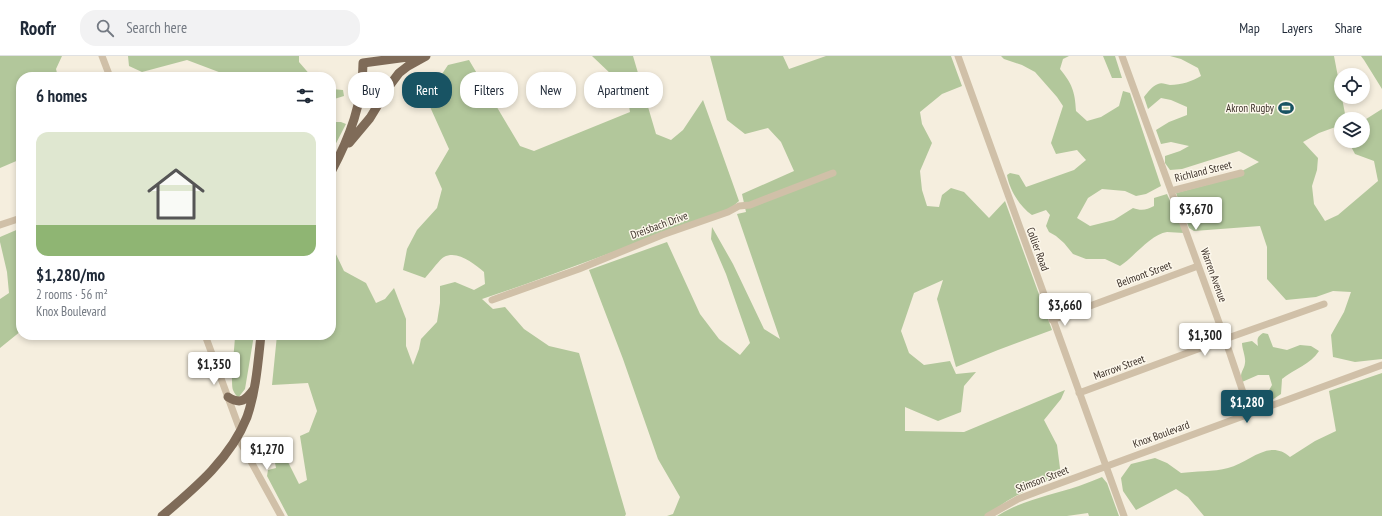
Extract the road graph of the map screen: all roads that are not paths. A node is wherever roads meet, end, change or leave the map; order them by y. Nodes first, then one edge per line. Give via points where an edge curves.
1 (102, 56) edge
2 (415, 56) edge
3 (426, 56) edge
4 (958, 56) edge
5 (1122, 56) edge
6 (363, 59) edge
7 (108, 72) edge
8 (343, 150) junction
9 (336, 163) edge
10 (833, 173) dead end
11 (1241, 173) dead end
12 (1171, 191) junction
13 (16, 220) edge
14 (0, 225) edge
15 (1198, 266) junction
16 (492, 300) dead end
17 (1324, 304) dead end
18 (1052, 320) junction
19 (1225, 339) junction
20 (207, 340) edge
21 (260, 340) edge
22 (1382, 365) edge
23 (254, 388) junction
24 (1079, 393) junction
25 (228, 397) junction
26 (1250, 413) junction
27 (238, 433) junction
28 (1106, 465) junction
29 (162, 516) edge
30 (281, 516) edge
31 (988, 516) edge
32 (1124, 516) edge

1 - 7 street
2 - 6 main road
3 - 8 main road via 399,73 370,118
4 - 18 street, Collier Road
5 - 12 street, Warren Avenue
6 - 8 main road via 359,103
8 - 9 main road
10 - 16 street, Dreisbach Drive
11 - 12 street, Richland Street
12 - 15 street, Warren Avenue
13 - 14 street
15 - 18 street, Belmont Street
15 - 19 street, Warren Avenue
17 - 19 street, Marrow Street
18 - 24 street, Collier Road
19 - 24 street, Marrow Street
19 - 26 street, Warren Avenue
20 - 25 street
21 - 23 main road
22 - 26 street, Knox Boulevard
23 - 25 main road via 248,397 240,401
23 - 27 main road via 246,417
24 - 28 street, Collier Road
25 - 27 street
26 - 28 street, Knox Boulevard
27 - 29 main road via 220,462
27 - 30 street
28 - 31 street, Stimson Street via 1018,499
28 - 32 street, Collier Road

